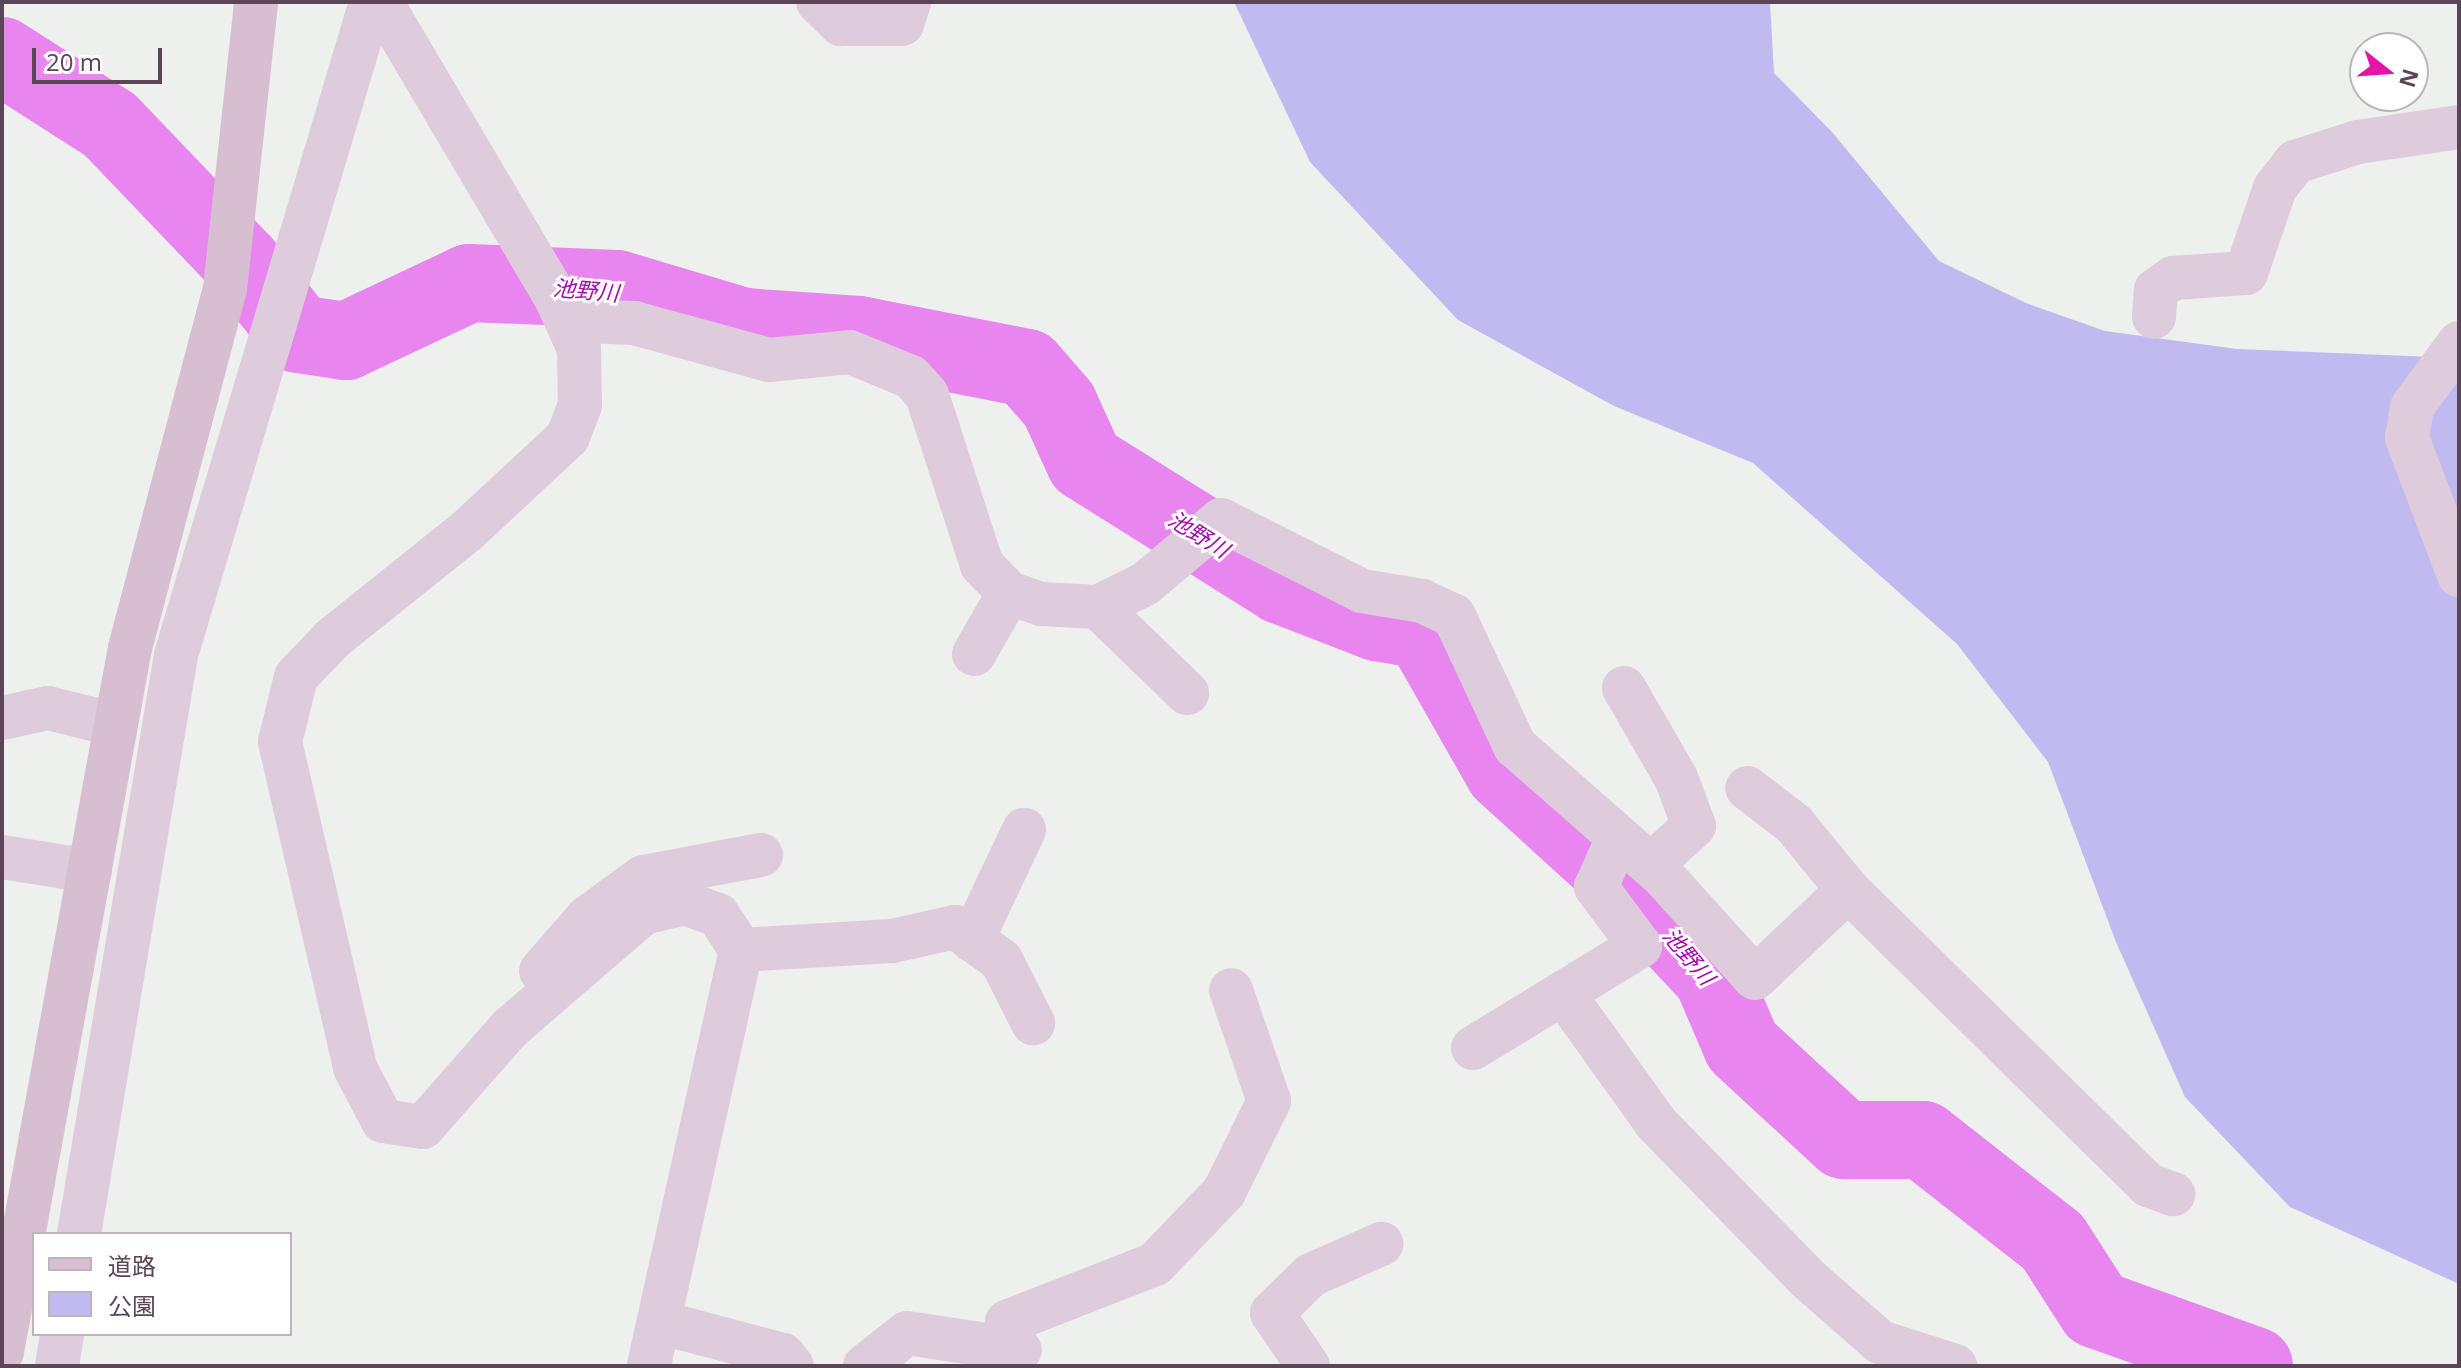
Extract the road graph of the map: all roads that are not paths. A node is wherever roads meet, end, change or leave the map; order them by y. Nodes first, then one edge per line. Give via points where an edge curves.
1 (256, 2) edge
2 (818, 2) edge
3 (909, 2) edge
4 (391, 10) edge
5 (2459, 127) edge
6 (554, 297) junction
7 (2154, 317) dead end
8 (2459, 343) edge
9 (2459, 575) edge
10 (1009, 593) junction
11 (1098, 607) junction
12 (974, 654) dead end
13 (1624, 688) dead end
14 (1187, 693) dead end
15 (2, 718) edge
16 (116, 725) junction
17 (1747, 788) dead end
18 (1024, 830) dead end
19 (1618, 838) junction
20 (761, 855) dead end
21 (2, 857) edge
22 (1651, 865) junction
23 (90, 871) junction
24 (1848, 890) junction
25 (972, 940) junction
26 (741, 950) junction
27 (555, 989) junction
28 (1231, 990) dead end
29 (1563, 993) junction
30 (1033, 1023) dead end
31 (1473, 1048) dead end
32 (2173, 1194) dead end
33 (79, 1232) edge
34 (1381, 1244) dead end
35 (659, 1322) junction
36 (62, 1336) edge
37 (2, 1352) edge
38 (964, 1354) edge
39 (1321, 1363) edge
40 (57, 1366) edge
41 (649, 1366) edge
42 (792, 1366) edge
43 (865, 1366) edge
44 (1955, 1366) edge

1 - 16 street via 225,289 130,648
2 - 3 street via 841,24 902,24
4 - 6 street
4 - 33 street via 361,50 266,342 176,655
5 - 7 street via 2358,142 2295,162 2275,188 2246,273 2173,278 2156,290
6 - 10 street via 769,360 850,352 911,377 927,395 982,565
6 - 27 street via 579,349 580,405 568,437 296,677 280,742 355,1068 383,1121 423,1127 510,1028
8 - 9 street via 2412,407 2407,438
10 - 11 street via 1041,604
10 - 12 street
11 - 14 street
11 - 19 street via 1145,584 1221,520 1362,591 1422,601 1454,616 1515,746
13 - 22 street via 1676,778 1694,826
15 - 16 street via 48,708
16 - 23 street
17 - 24 street via 1794,824
18 - 25 street
19 - 22 street
19 - 29 street via 1596,887 1640,946
20 - 27 street via 643,877 587,918 541,971
21 - 23 street
22 - 24 street via 1755,978
23 - 37 street
24 - 32 street via 2148,1185
25 - 26 street via 955,927 892,941
25 - 30 street via 1001,960
26 - 27 street via 718,915 685,903 643,913
26 - 35 street
28 - 38 street via 1269,1101 1224,1192 1155,1264 1007,1322 1014,1349
29 - 31 street
29 - 44 street via 1656,1123 1807,1278 1880,1342
34 - 39 street via 1311,1275 1272,1313
35 - 41 street
35 - 42 street via 783,1355
36 - 40 street
38 - 43 street via 907,1333

